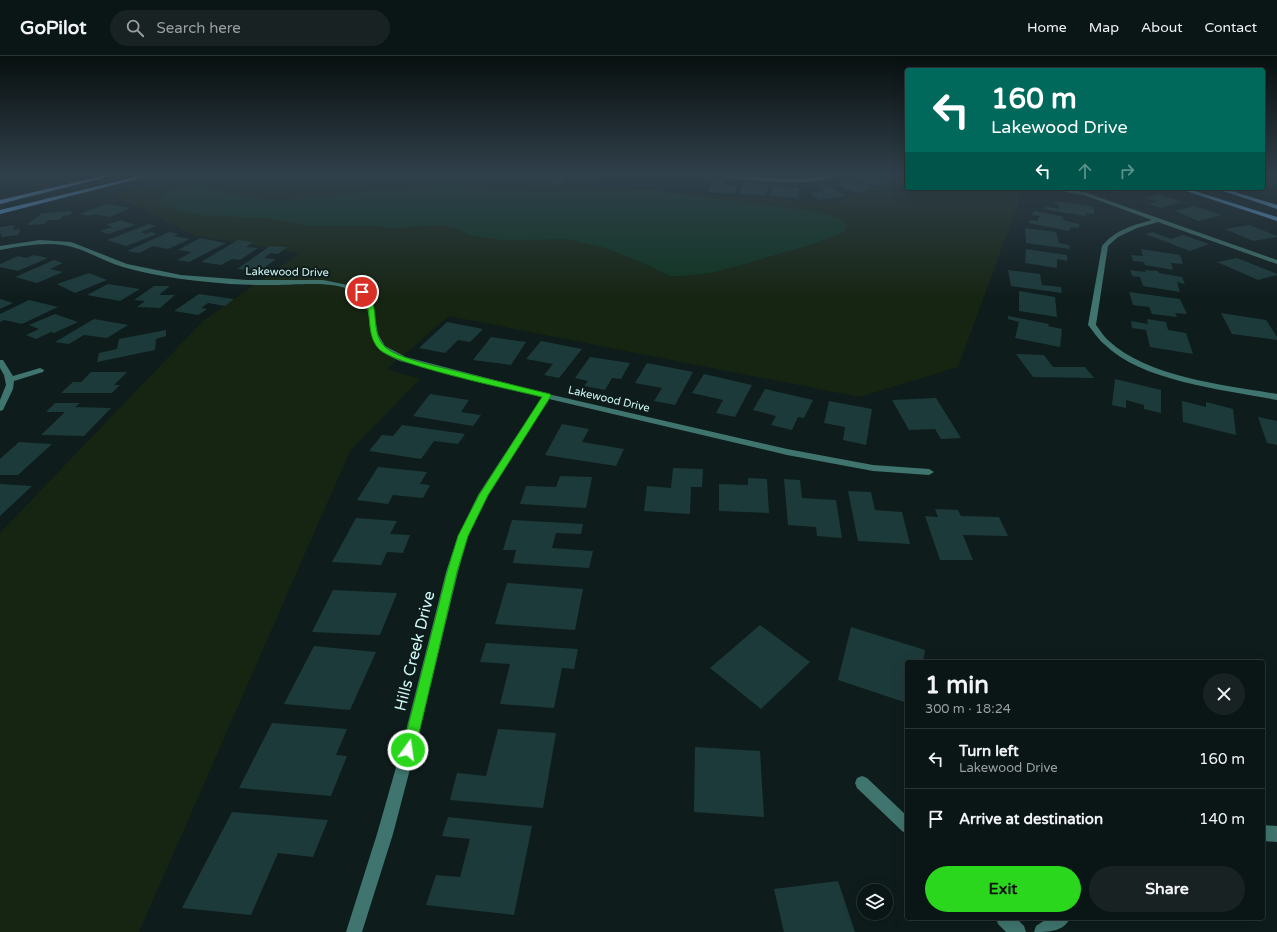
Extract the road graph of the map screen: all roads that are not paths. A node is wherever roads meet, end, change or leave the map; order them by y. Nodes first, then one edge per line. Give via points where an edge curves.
1 (1146, 216) edge
2 (1267, 216) edge
3 (1277, 219) edge
4 (1157, 220) junction
5 (0, 248) edge
6 (1277, 262) edge
7 (0, 362) edge
8 (40, 370) dead end
9 (10, 379) junction
10 (547, 396) junction
11 (1277, 396) edge
12 (0, 408) edge
13 (929, 472) dead end
14 (862, 783) dead end
15 (905, 824) edge
16 (1265, 833) edge
17 (1277, 834) edge
18 (1006, 920) edge
19 (1059, 920) edge
20 (354, 932) edge
21 (1018, 932) edge
22 (1042, 932) edge

1 - 4 street
2 - 3 main road
4 - 6 street
4 - 11 street via 1123,231 1105,246 1092,325 1099,336 1120,353 1144,366 1172,375
5 - 10 street, Lakewood Drive via 62,243 81,247 119,264 154,272 228,281 269,284 322,282 348,287 367,296 374,335 383,349 393,355
7 - 9 street
8 - 9 street
9 - 12 street via 11,388
10 - 13 street, Lakewood Drive via 794,453 873,468
10 - 20 street, Hills Creek Drive via 483,495 463,536 386,834
14 - 15 street
16 - 17 street
18 - 21 street
19 - 22 street

